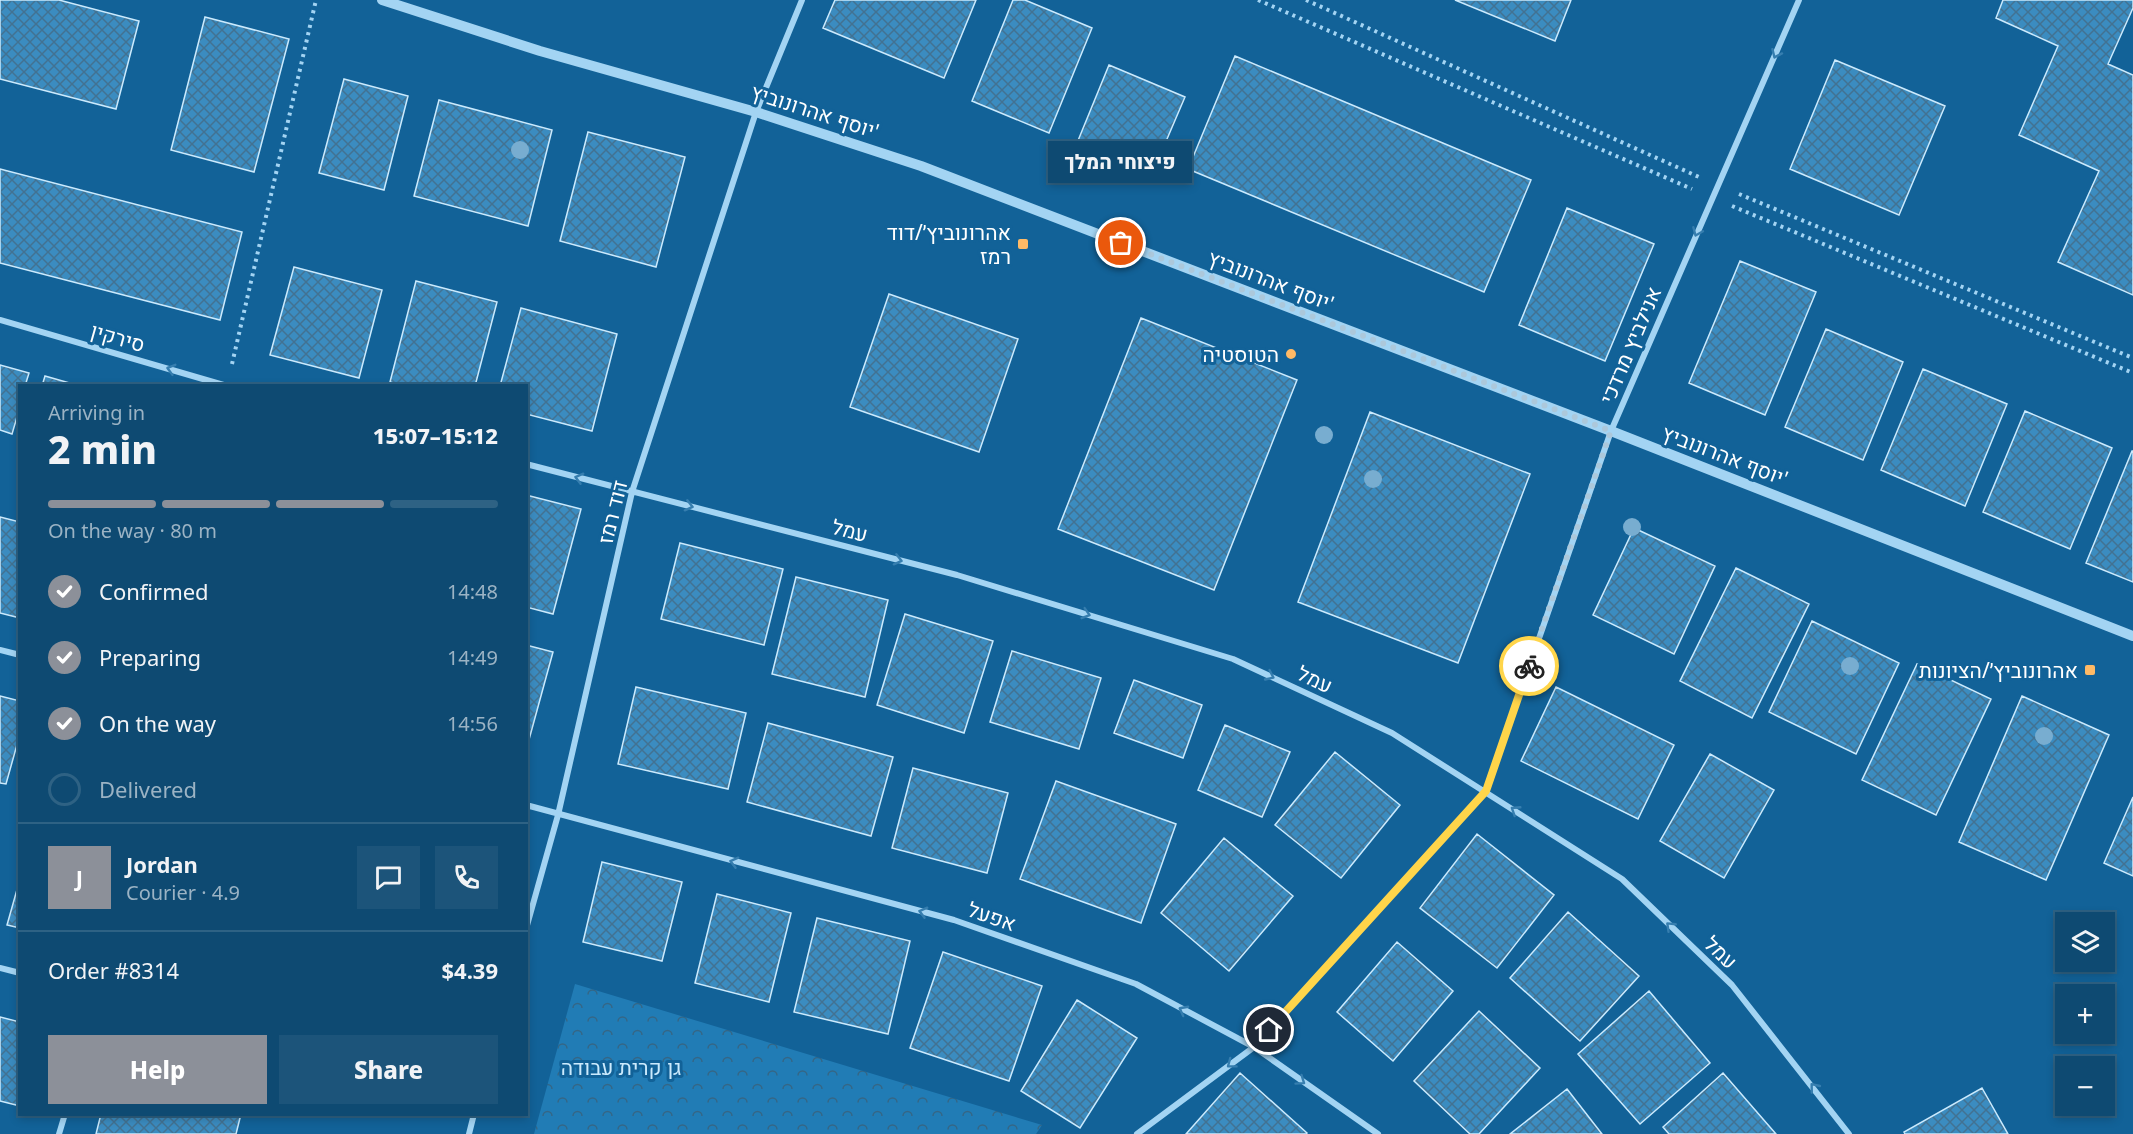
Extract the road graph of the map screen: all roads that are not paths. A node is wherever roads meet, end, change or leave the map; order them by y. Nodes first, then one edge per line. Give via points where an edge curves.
1 (382, 0) edge
2 (802, 0) edge
3 (1799, 0) edge
4 (756, 112) junction
5 (0, 320) edge
6 (220, 384) edge
7 (1611, 431) junction
8 (528, 465) edge
9 (632, 492) junction
10 (2133, 636) edge
11 (0, 650) edge
12 (18, 654) edge
13 (1486, 791) junction
14 (528, 807) edge
15 (558, 815) junction
16 (528, 921) edge
17 (0, 968) edge
18 (18, 972) edge
19 (1254, 1047) junction
20 (65, 1116) edge
21 (474, 1116) edge
22 (59, 1134) edge
23 (469, 1134) edge
24 (1137, 1134) edge
25 (1378, 1134) edge
26 (1849, 1134) edge

1 - 4 street, יוסף אהרונוביץ' via 540,51
2 - 4 street, דוד רמז
3 -> 7 street, אנילביץ מרדכי
4 - 7 street, יוסף אהרונוביץ' via 921,166
4 - 9 street, דוד רמז
6 -> 5 street, סירקין
7 - 10 street, יוסף אהרונוביץ'
7 - 13 street, אנילביץ מרדכי
9 -> 8 street
9 -> 13 street, עמל via 957,575 1233,659 1392,734
9 - 15 street, דוד רמז
11 - 12 street
13 - 19 street, אנילביץ מרדכי
26 -> 13 street, עמל via 1732,985 1622,879
14 - 15 street, אפעל
15 - 16 street, דוד רמז
19 -> 15 street, אפעל via 1136,984 954,920
17 - 18 street
19 -> 24 street, אנילביץ מרדכי
19 -> 25 street, אפעל
20 - 22 street
21 - 23 street

